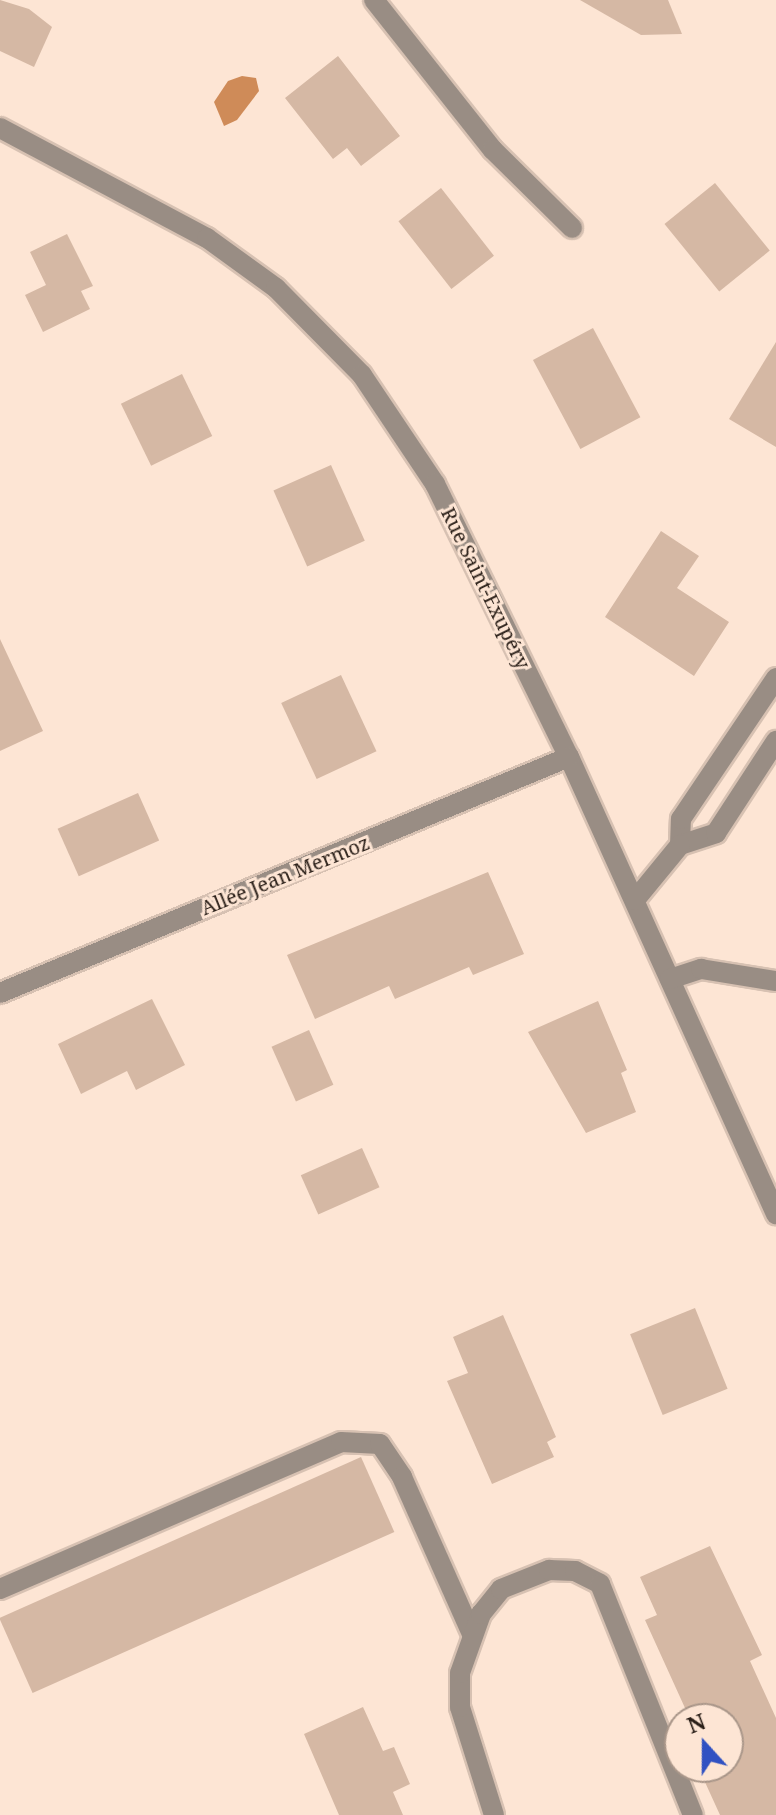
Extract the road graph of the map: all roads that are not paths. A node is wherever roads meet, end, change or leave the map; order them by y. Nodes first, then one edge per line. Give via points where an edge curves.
1 (374, 0) edge
2 (0, 128) edge
3 (572, 228) dead end
4 (776, 678) edge
5 (776, 741) edge
6 (569, 757) junction
7 (680, 845) junction
8 (635, 900) junction
9 (670, 979) junction
10 (776, 981) edge
11 (0, 993) edge
12 (776, 1214) edge
13 (0, 1589) edge
14 (472, 1634) junction
15 (494, 1815) edge
16 (693, 1815) edge

1 - 3 street via 493,150
2 - 6 street, Rue Saint-Exupéry via 207,238 276,288 362,375 435,484
4 - 7 street via 681,819
5 - 7 street via 716,833
6 - 8 street, Rue Saint-Exupéry
6 - 11 street, Allée Jean Mermoz
7 - 8 street
8 - 9 street, Rue Saint-Exupéry
9 - 10 street via 701,969
9 - 12 street, Rue Saint-Exupéry
13 - 14 street via 341,1442 380,1444 402,1477
14 - 15 street via 460,1673 460,1707
14 - 16 street via 501,1589 524,1576 575,1571 600,1584

